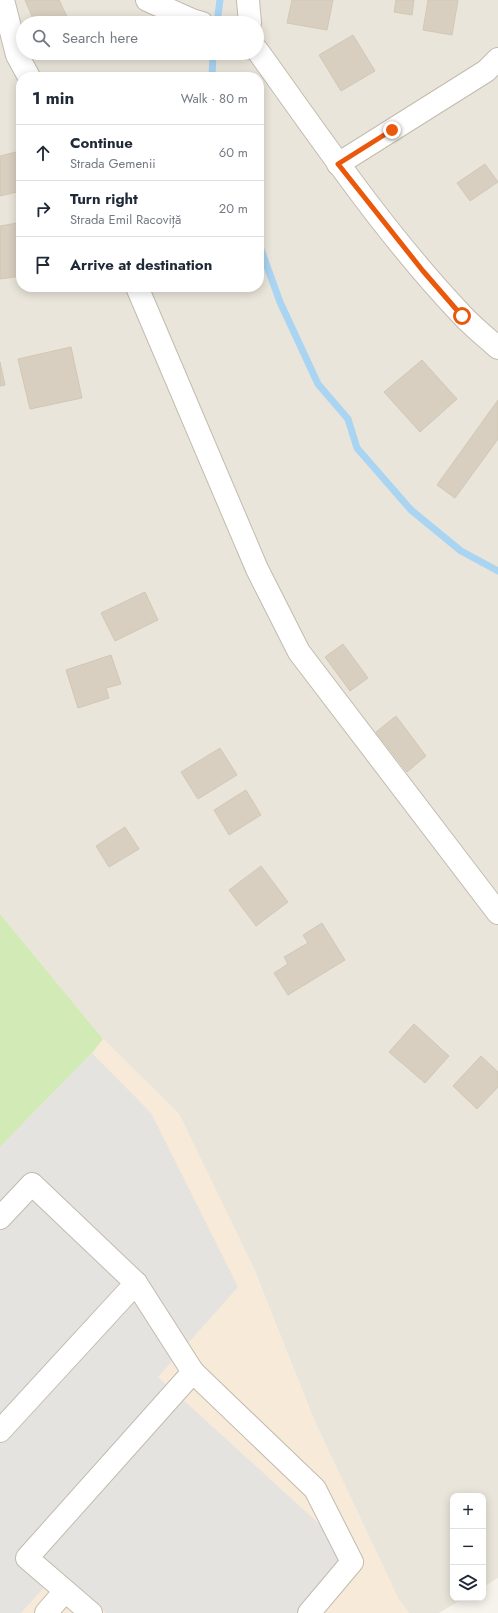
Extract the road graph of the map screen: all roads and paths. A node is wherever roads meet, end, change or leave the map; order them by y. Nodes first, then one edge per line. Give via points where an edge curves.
1 (3, 0) edge
2 (147, 0) edge
3 (248, 0) edge
4 (183, 16) edge
5 (249, 16) edge
6 (9, 57) edge
7 (498, 59) edge
8 (264, 60) edge
9 (24, 72) edge
10 (338, 164) junction
11 (139, 292) edge
12 (498, 348) edge
13 (498, 913) edge
14 (0, 1218) edge
15 (136, 1284) junction
16 (193, 1372) junction
17 (0, 1431) edge
18 (65, 1591) junction
19 (46, 1613) edge
20 (91, 1613) edge
21 (309, 1613) edge

1 - 6 street
2 - 4 street
3 - 5 street
6 - 9 street
7 - 10 street via 486,71
8 - 10 street
10 - 12 street via 462,316
11 - 13 street via 257,569 299,652
14 - 15 street via 32,1184
15 - 16 street
15 - 17 street
16 - 18 street via 27,1558
16 - 21 street via 315,1489 352,1562
18 - 19 street
18 - 20 street

